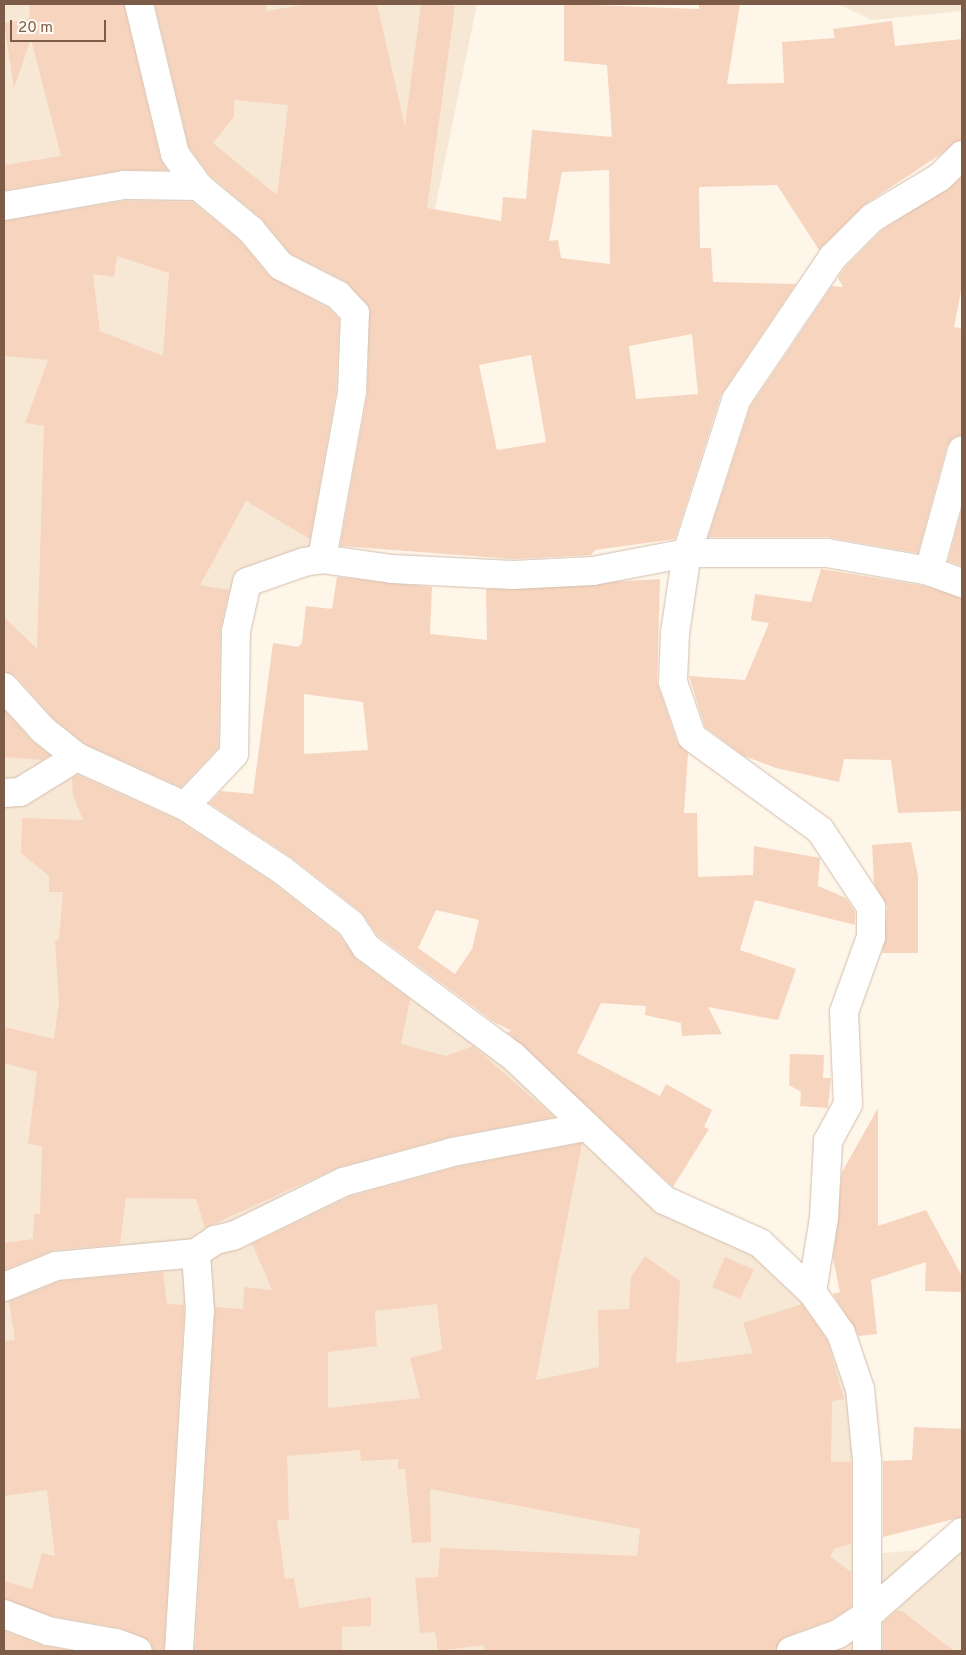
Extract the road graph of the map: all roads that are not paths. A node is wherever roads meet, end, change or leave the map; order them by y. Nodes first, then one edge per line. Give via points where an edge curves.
1 (139, 4) edge
2 (962, 155) edge
3 (198, 186) junction
4 (4, 206) edge
5 (962, 450) edge
6 (687, 553) junction
7 (322, 559) junction
8 (929, 571) junction
9 (962, 583) edge
10 (4, 687) edge
11 (78, 757) junction
12 (4, 793) edge
13 (185, 806) junction
14 (585, 1127) junction
15 (196, 1253) junction
16 (4, 1287) edge
17 (812, 1292) junction
18 (962, 1532) edge
19 (4, 1614) edge
20 (868, 1614) junction
21 (138, 1651) edge
22 (179, 1651) edge
23 (791, 1651) edge
24 (867, 1651) edge

1 - 3 street via 166,129 175,154
2 - 6 street via 940,177 872,218 833,257 736,400
3 - 4 street via 124,185
3 - 7 street via 251,230 281,266 338,295 355,313 352,392
5 - 8 street
6 - 7 street via 593,571 513,575 392,569
6 - 8 street via 827,553
6 - 17 street via 675,633 673,682 692,737 820,830 872,907 871,937 844,1012 848,1104 828,1141 824,1218
7 - 13 street via 247,582 236,631 234,754
8 - 9 street
10 - 11 street via 43,730
11 - 12 street via 20,792
11 - 13 street
13 - 14 street via 266,859 344,918 366,947 513,1056
14 - 15 street via 453,1152 343,1182 233,1236 215,1240
14 - 17 street via 664,1200 760,1243
15 - 16 street via 56,1266
15 - 22 street via 200,1312
17 - 20 street via 840,1333 860,1389 867,1460
18 - 20 street
19 - 21 street via 48,1631 116,1642
20 - 23 street via 838,1634
20 - 24 street

